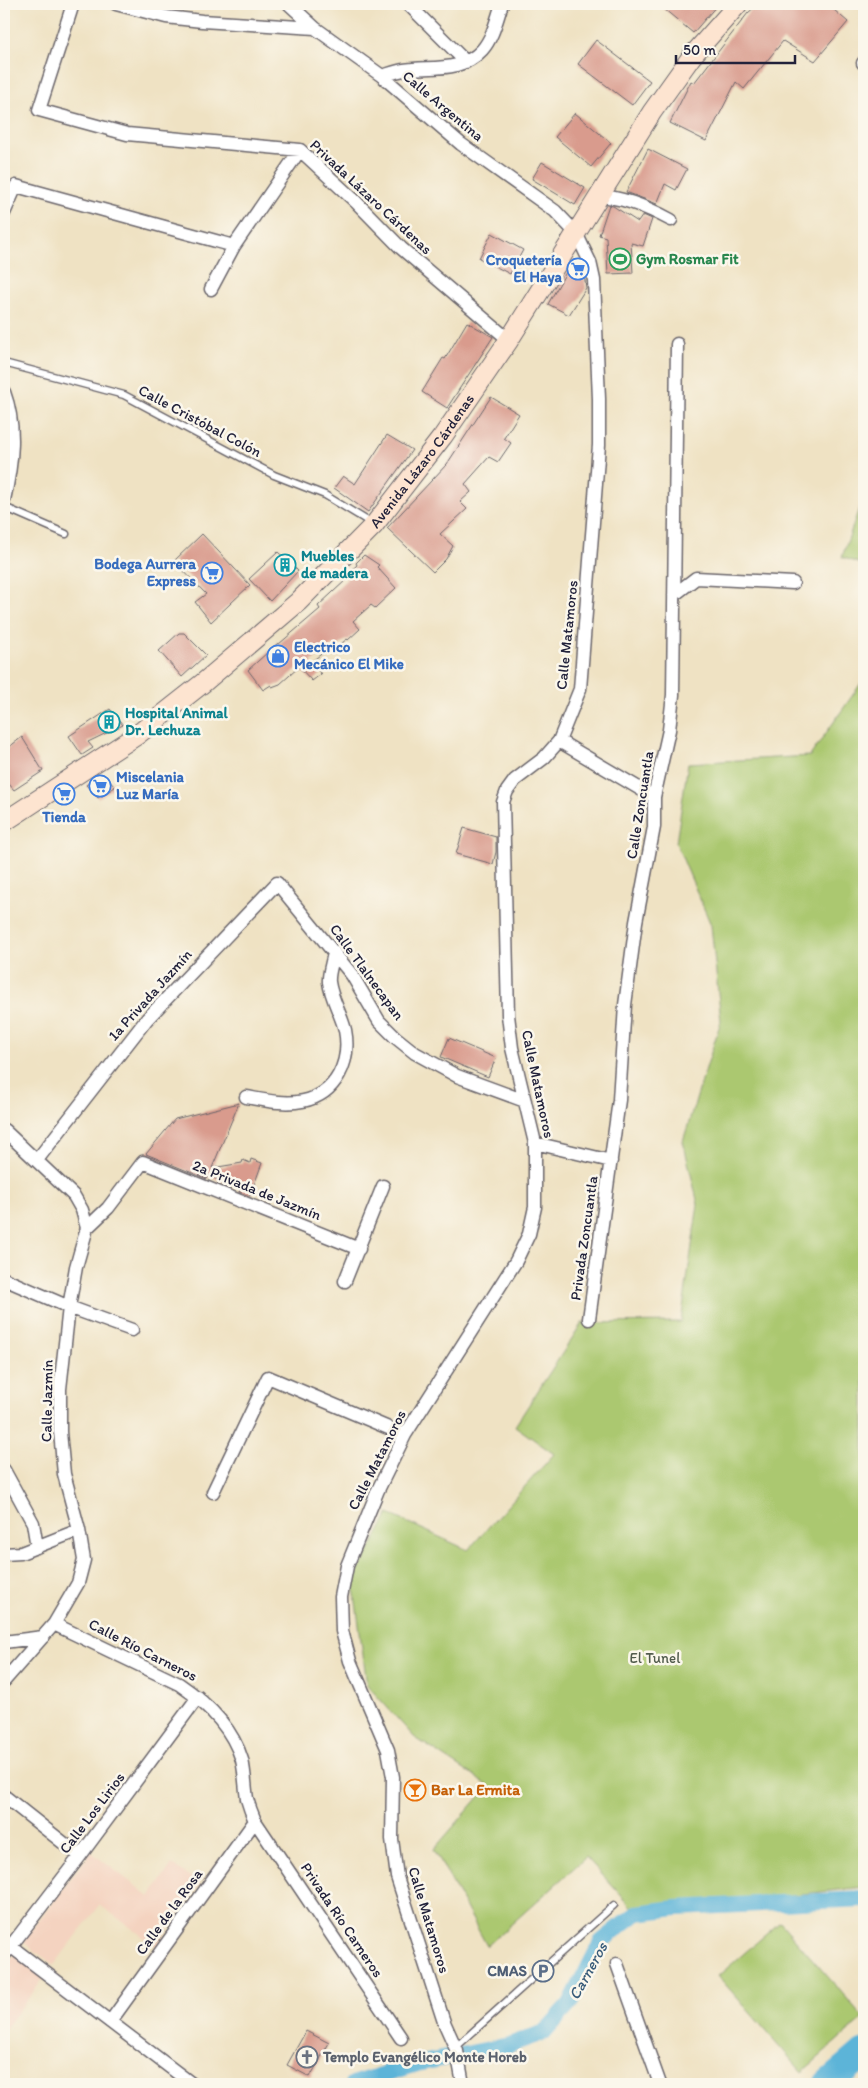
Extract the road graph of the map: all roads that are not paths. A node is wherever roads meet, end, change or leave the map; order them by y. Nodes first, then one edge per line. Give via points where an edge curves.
1 (73, 4) edge
2 (116, 4) edge
3 (289, 4) edge
4 (408, 4) edge
5 (502, 4) edge
6 (738, 4) edge
7 (315, 28) junction
8 (466, 62) junction
9 (382, 76) junction
10 (300, 150) junction
11 (598, 196) junction
12 (4, 213) edge
13 (671, 220) dead end
14 (576, 233) junction
15 (234, 246) junction
16 (211, 289) dead end
17 (509, 340) junction
18 (677, 344) dead end
19 (4, 363) edge
20 (4, 392) edge
21 (4, 500) edge
22 (4, 507) edge
23 (374, 525) junction
24 (66, 534) dead end
25 (793, 582) dead end
26 (674, 595) junction
27 (560, 741) junction
28 (654, 798) junction
29 (4, 822) edge
30 (277, 883) joint
31 (334, 952) junction
32 (246, 1096) dead end
33 (525, 1101) junction
34 (4, 1130) edge
35 (535, 1143) junction
36 (37, 1160) junction
37 (611, 1162) junction
38 (383, 1186) dead end
39 (87, 1228) junction
40 (359, 1249) junction
41 (4, 1279) edge
42 (345, 1281) dead end
43 (69, 1307) junction
44 (589, 1319) dead end
45 (132, 1330) dead end
46 (405, 1435) junction
47 (4, 1470) edge
48 (213, 1492) dead end
49 (80, 1530) junction
50 (37, 1546) junction
51 (4, 1554) edge
52 (54, 1624) junction
53 (43, 1637) junction
54 (4, 1642) edge
55 (4, 1680) edge
56 (198, 1697) junction
57 (4, 1796) edge
58 (255, 1821) junction
59 (80, 1856) junction
60 (614, 1905) dead end
61 (6, 1948) edge
62 (617, 1964) dead end
63 (110, 2022) junction
64 (401, 2038) dead end
65 (456, 2049) junction
66 (192, 2084) edge
67 (463, 2084) edge
68 (660, 2084) edge

1 - 10 street, Privada Lázaro Cárdenas via 39,110 127,134
2 - 7 street via 166,17
3 - 7 street, Calle Argentina
4 - 8 street
5 - 8 street via 482,50
6 - 11 main road, Avenida Lázaro Cárdenas via 692,56
7 - 9 street, Calle Argentina
8 - 9 street via 446,68 405,70
9 - 14 street, Calle Argentina via 461,144 555,211
10 - 15 street
10 - 17 street, Privada Lázaro Cárdenas via 400,248
11 - 13 street via 612,196
11 - 14 main road, Avenida Lázaro Cárdenas
12 - 15 street via 16,186
14 - 17 main road, Avenida Lázaro Cárdenas
14 - 27 street, Calle Matamoros via 590,262 594,280 599,446 580,689
15 - 16 street
17 - 23 main road, Avenida Lázaro Cárdenas via 443,436
18 - 26 street, Calle Zoncuantla
19 - 23 lane, Calle Cristóbal Colón via 124,394 274,475 324,495
20 - 21 street via 12,436 11,470
22 - 24 lane
23 - 29 main road, Avenida Lázaro Cárdenas via 298,602 203,683 137,735
25 - 26 street via 696,578
26 - 28 street, Calle Zoncuantla via 673,695
27 - 28 street
27 - 33 street, Calle Matamoros via 515,780 503,802 508,1015
28 - 37 street, Calle Zoncuantla via 654,827 625,1005
30 - 31 street, Calle Tlalnecapan
30 - 36 street, 1a Privada Jazmín via 147,1019
31 - 32 street via 328,982 345,1030 346,1056 339,1076 324,1092 304,1101 275,1102
31 - 33 street, Calle Tlalnecapan via 352,975 379,1021 415,1053 457,1076
33 - 35 street, Calle Matamoros
34 - 36 street
35 - 37 street
35 - 46 street, Calle Matamoros via 535,1208 529,1234 516,1261
36 - 39 street via 74,1196
37 - 44 street, Privada Zoncuantla
38 - 40 street
39 - 40 street, 2a Privada de Jazmín via 108,1208 143,1162
39 - 43 street, Calle Jazmín
40 - 42 street
41 - 43 street
43 - 45 street
43 - 49 street, Calle Jazmín via 60,1389 60,1432 64,1474
46 - 48 street via 268,1376
46 - 65 street, Calle Matamoros via 347,1566 341,1597 342,1631 350,1661 388,1750 397,1877 444,2022
47 - 50 street via 33,1523
49 - 50 street
49 - 52 street, Calle Jazmín via 84,1560 78,1583
50 - 51 street via 21,1553
52 - 53 street, Calle Jazmín
52 - 56 street, Calle Río Carneros via 179,1684
53 - 54 street
53 - 55 street, Calle Jazmín
56 - 58 street, Calle Río Carneros via 234,1739
56 - 59 street, Calle Los Lirios
57 - 59 street
58 - 63 street, Calle de la Rosa
58 - 64 street, Privada Río Carneros
59 - 61 street, Calle Los Lirios
60 - 65 lane
61 - 63 street
62 - 68 street
63 - 66 street
65 - 67 street, Calle Matamoros

